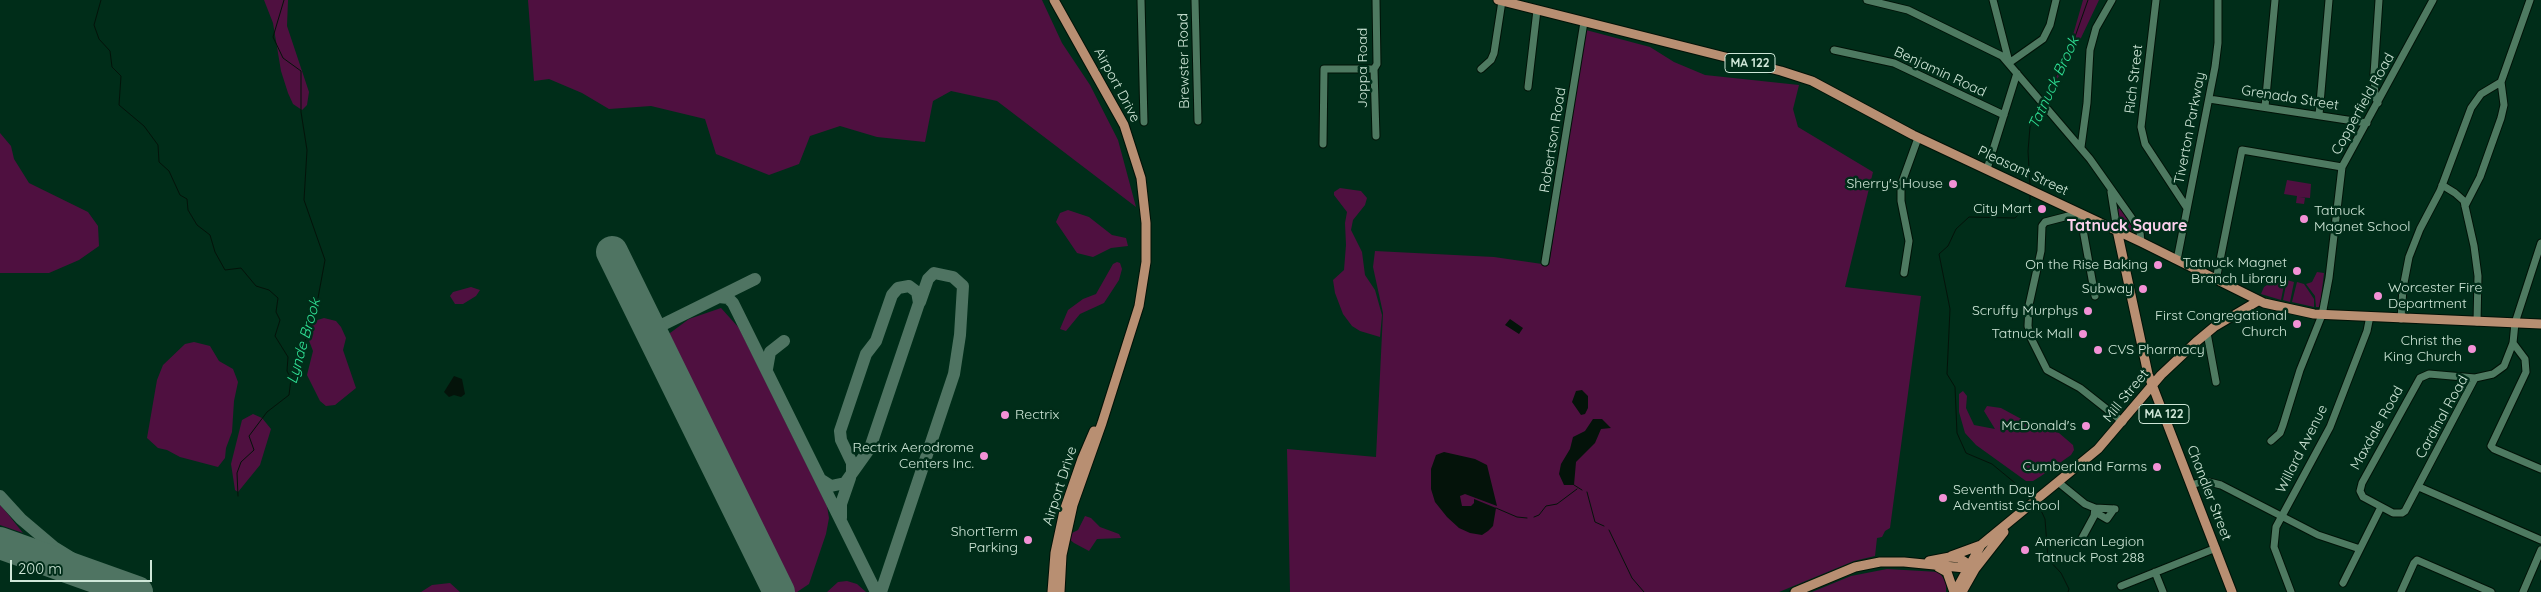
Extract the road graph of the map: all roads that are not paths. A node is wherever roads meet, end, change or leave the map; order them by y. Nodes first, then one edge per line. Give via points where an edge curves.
1 (1054, 0) edge
2 (1141, 0) edge
3 (1195, 0) edge
4 (1376, 0) edge
5 (1867, 0) edge
6 (1993, 0) edge
7 (2056, 0) edge
8 (2112, 0) edge
9 (2156, 0) edge
10 (2218, 0) edge
11 (2275, 0) edge
12 (2329, 0) edge
13 (2379, 0) edge
14 (2433, 0) edge
15 (2530, 0) edge
16 (1500, 1) edge
17 (1907, 1) dead end
18 (1537, 10) junction
19 (1908, 10) junction
20 (1584, 22) junction
21 (1834, 50) dead end
22 (2009, 63) junction
23 (1374, 69) junction
24 (1481, 69) dead end
25 (2017, 72) junction
26 (2501, 82) junction
27 (1528, 87) dead end
28 (2209, 99) junction
29 (2378, 103) junction
30 (2265, 107) junction
31 (2004, 115) junction
32 (2319, 115) junction
33 (1198, 121) dead end
34 (1144, 122) dead end
35 (2367, 123) junction
36 (1376, 136) dead end
37 (1918, 138) junction
38 (1323, 144) dead end
39 (2081, 147) junction
40 (2342, 167) junction
41 (1987, 169) junction
42 (2442, 185) junction
43 (2111, 192) junction
44 (2465, 206) junction
45 (2187, 208) junction
46 (2080, 213) junction
47 (2116, 230) junction
48 (2142, 242) junction
49 (2541, 242) edge
50 (2177, 260) junction
51 (1546, 262) dead end
52 (1904, 273) dead end
53 (2216, 280) junction
54 (2095, 296) dead end
55 (2258, 301) junction
56 (2322, 315) junction
57 (2370, 316) junction
58 (2401, 319) junction
59 (2477, 322) junction
60 (2515, 323) junction
61 (2541, 324) edge
62 (2206, 333) junction
63 (2513, 343) junction
64 (2475, 378) junction
65 (2216, 382) dead end
66 (2153, 386) junction
67 (1111, 392) junction
68 (2123, 422) junction
69 (2271, 441) dead end
70 (2541, 469) edge
71 (2058, 482) junction
72 (2191, 485) junction
73 (2419, 487) junction
74 (2381, 507) junction
75 (2115, 509) dead end
76 (2095, 510) junction
77 (2018, 514) junction
78 (2282, 516) junction
79 (2081, 540) dead end
80 (2541, 540) edge
81 (1981, 546) junction
82 (2216, 548) junction
83 (2360, 549) junction
84 (2541, 550) edge
85 (1950, 557) junction
86 (1920, 563) junction
87 (1935, 566) junction
88 (1970, 567) junction
89 (2155, 572) junction
90 (2342, 583) dead end
91 (2121, 586) dead end
92 (1052, 592) edge
93 (1060, 592) edge
94 (1795, 592) edge
95 (1954, 592) edge
96 (1962, 592) edge
97 (2163, 592) edge
98 (2232, 592) edge
99 (2291, 592) edge
100 (2400, 592) edge
101 (2491, 592) edge
102 (2523, 592) edge

1 - 67 main road, Airport Drive via 1118,113 1141,178 1146,223 1143,284
2 - 34 street
3 - 33 street, Brewster Road
4 - 23 street, Joppa Road via 1377,64
5 - 19 street
6 - 22 street
7 - 22 street via 2050,26 2043,39
8 - 39 street via 2096,28 2090,50
9 - 45 street, Rich Street via 2141,127 2145,144
10 - 28 street, Tiverton Parkway via 2218,43
11 - 30 street
12 - 32 street
13 - 29 street via 2374,74
14 - 29 street, Copperfield Road
15 - 26 street
16 - 18 main road, Pleasant Street / MA 122
16 - 24 street via 1494,53
17 - 19 street
18 - 20 main road, Pleasant Street / MA 122
18 - 27 street
19 - 22 street via 1991,49
20 - 37 main road, Pleasant Street / MA 122 via 1796,75
20 - 51 street, Robertson Road
21 - 31 street, Benjamin Road via 1894,63
22 - 25 street
23 - 36 street, Joppa Road
23 - 38 street via 1324,69
25 - 31 street
25 - 39 street
26 - 42 street via 2481,94 2471,108
26 - 44 street via 2503,111 2480,177
28 - 30 street, Grenada Street
28 - 45 street, Tiverton Parkway
29 - 35 street, Copperfield Road
30 - 32 street, Grenada Street
31 - 41 street
32 - 35 street, Grenada Street
35 - 40 street, Copperfield Road
37 - 41 main road, Pleasant Street / MA 122
37 - 52 street via 1901,185 1909,241
39 - 43 street
40 - 53 street via 2242,150
40 - 56 street, Copperfield Road
41 - 46 main road, Pleasant Street / MA 122
42 - 44 street via 2464,201
42 - 58 street via 2409,257
43 - 47 street
43 - 48 street via 2131,217
44 - 59 street via 2478,276
45 - 50 street, Tiverton Parkway
46 - 47 main road, Pleasant Street / MA 122
46 - 54 street
46 - 68 street via 2043,223 2041,252 2028,318 2030,336 2052,374 2080,388
47 - 48 main road, Pleasant Street
47 - 66 main road, Chandler Street / MA 122 via 2140,344
48 - 50 main road, Pleasant Street
49 - 60 street, Cardinal Road
50 - 53 main road, Pleasant Street
53 - 55 main road, Pleasant Street
55 - 56 main road, Pleasant Street
55 - 62 main road, Mill Street
56 - 57 main road, Pleasant Street
56 - 69 street, Copperfield Road via 2280,433
57 - 58 main road, Pleasant Street
57 - 78 street, Willard Avenue via 2330,427
58 - 59 main road, Pleasant Street
59 - 60 main road, Pleasant Street
60 - 61 main road, Pleasant Street
60 - 63 street, Cardinal Road
62 - 65 street
62 - 66 main road, Mill Street
63 - 64 street, Cardinal Road via 2500,371
63 - 70 street via 2526,359 2526,372 2491,444 2494,449
64 - 73 street, Cardinal Road
64 - 74 street, Maxdale Road via 2429,374 2420,378 2361,485 2362,495
66 - 68 main road, Mill Street
66 - 72 main road, Chandler Street / MA 122
67 - 92 main road, Airport Drive via 1065,509 1055,553
67 - 93 main road, Airport Drive via 1073,504 1062,555
68 - 71 main road, Mill Street via 2098,449
71 - 76 street
71 - 77 main road, Mill Street
72 - 78 street via 2205,481 2221,485
72 - 82 main road, Chandler Street / MA 122
73 - 74 street, Cardinal Road via 2402,513
73 - 80 street
74 - 83 street
75 - 76 street via 2108,519
76 - 79 street
77 - 81 main road, Mill Street
77 - 88 main road, Mill Street
78 - 83 street via 2326,538
78 - 99 street, Willard Avenue via 2273,541
81 - 85 main road
81 - 88 main road, Mill Street
82 - 89 street
82 - 98 main road, Chandler Street / MA 122
83 - 90 street
84 - 102 street
85 - 86 main road
85 - 88 main road via 1959,558
86 - 87 main road
86 - 94 main road via 1880,562
87 - 88 main road
87 - 95 main road via 1947,572
88 - 95 main road, Mill Street
88 - 96 main road, Mill Street
89 - 91 street
89 - 97 street
100 - 101 street via 2417,560

